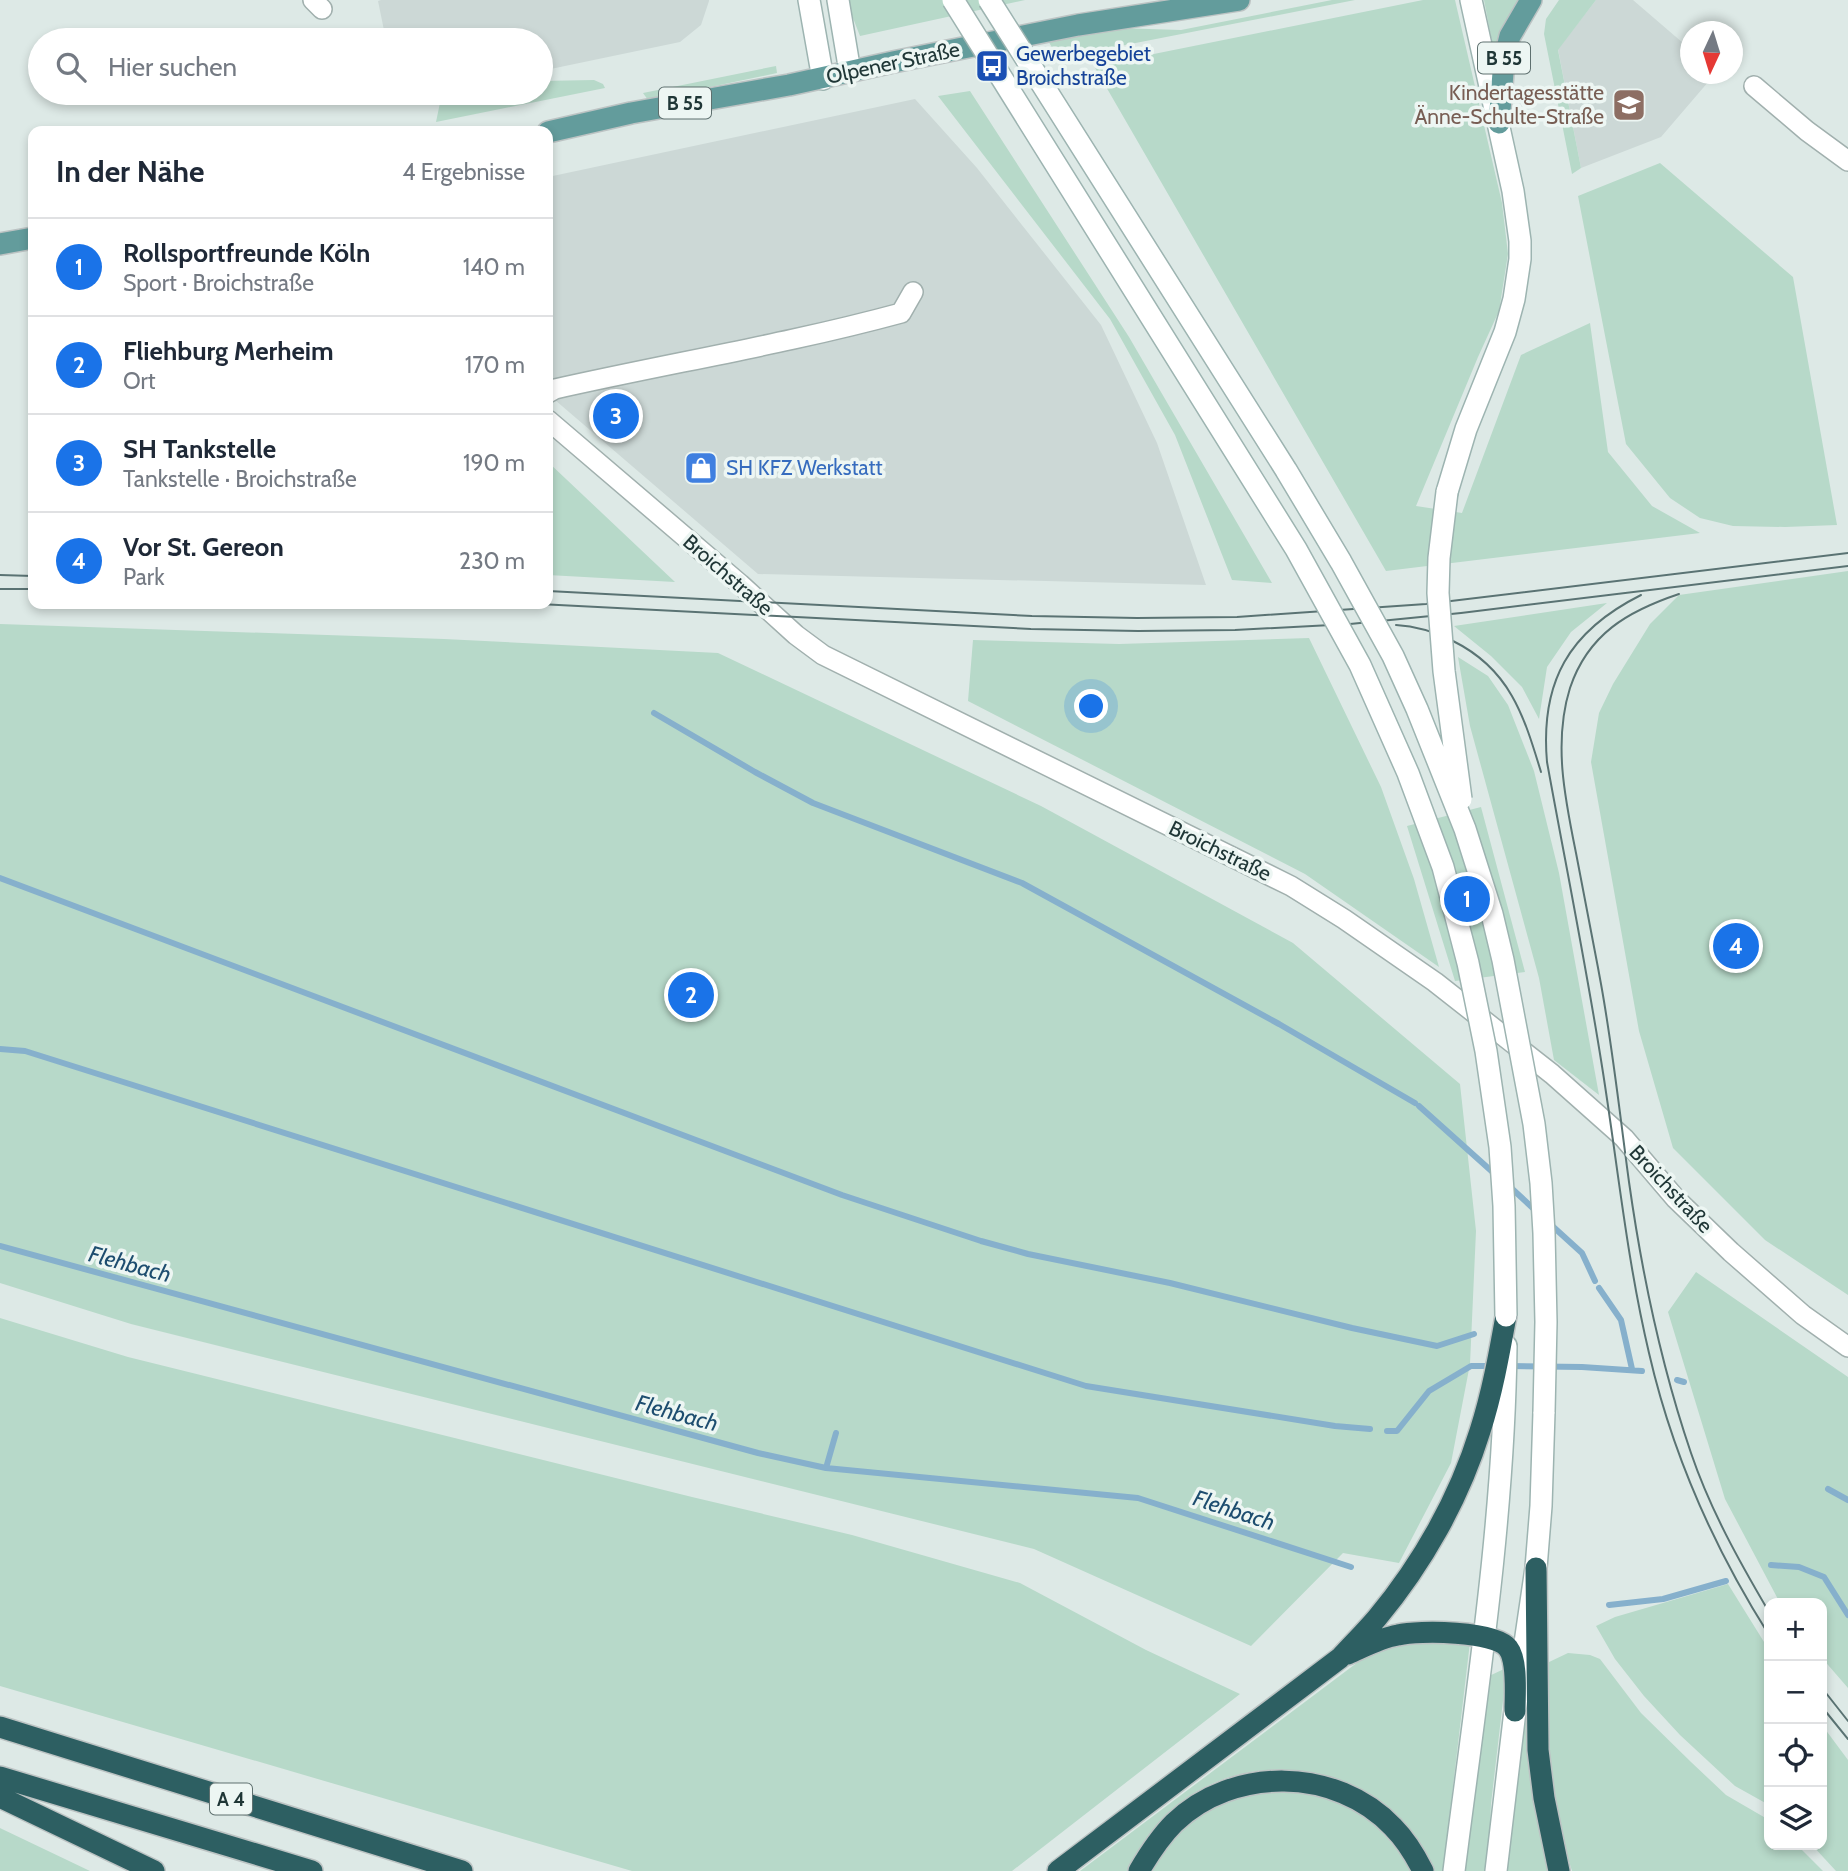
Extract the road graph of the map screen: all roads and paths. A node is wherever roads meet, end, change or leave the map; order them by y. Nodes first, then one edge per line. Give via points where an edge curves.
1 (809, 0) edge
2 (838, 0) edge
3 (953, 0) edge
4 (989, 0) edge
5 (1237, 0) edge
6 (1471, 0) edge
7 (1531, 0) edge
8 (850, 72) junction
9 (823, 79) junction
10 (1754, 86) dead end
11 (1499, 123) junction
12 (553, 131) edge
13 (1848, 161) edge
14 (28, 239) edge
15 (0, 244) edge
16 (913, 292) dead end
17 (553, 390) edge
18 (553, 424) edge
19 (1465, 829) junction
20 (1506, 1316) joint
21 (1848, 1347) edge
22 (1496, 1411) junction
23 (1536, 1568) junction
24 (1484, 1637) junction
25 (1340, 1658) junction
26 (1515, 1712) junction
27 (0, 1727) edge
28 (0, 1777) edge
29 (0, 1797) edge
30 (154, 1871) edge
31 (312, 1871) edge
32 (462, 1871) edge
33 (1058, 1871) edge
34 (1139, 1871) edge
35 (1423, 1871) edge
36 (1454, 1871) edge
37 (1496, 1871) edge
38 (1559, 1871) edge

1 - 9 main road
2 - 8 main road
3 - 20 main road, bridge via 1296,549 1360,665 1408,773 1443,867 1486,1051 1500,1147
4 - 19 main road, bridge via 1341,562 1417,709
5 - 8 main road, Olpener Straße / B 55 via 1078,25
6 - 11 main road
7 - 11 main road, B 55 via 1510,36
8 - 9 main road, Olpener Straße / B 55
9 - 12 main road, Olpener Straße / B 55
10 - 13 street
11 - 19 main road, bridge via 1518,220 1518,280 1505,332 1466,429 1447,492 1439,558 1439,616
14 - 15 main road
16 - 17 street via 901,313
18 - 21 street, Broichstraße via 823,654 1291,886 1435,982 1611,1124 1675,1199 1731,1252 1803,1315
19 - 23 main road, bridge via 1503,960 1541,1183 1546,1322
20 - 22 highway via 1494,1381
22 - 24 main road via 1498,1507
22 - 25 highway via 1480,1432 1437,1531 1377,1619
23 - 26 main road
23 - 38 highway via 1538,1750
24 - 25 highway via 1434,1632 1398,1635
24 - 26 highway via 1506,1645 1514,1660
24 - 36 main road
25 - 33 highway
26 - 37 main road
27 - 32 highway, A 4
28 - 31 highway, A 4
29 - 30 highway
34 - 35 highway via 1175,1822 1199,1804 1225,1791 1284,1780 1314,1784 1369,1807 1392,1825

